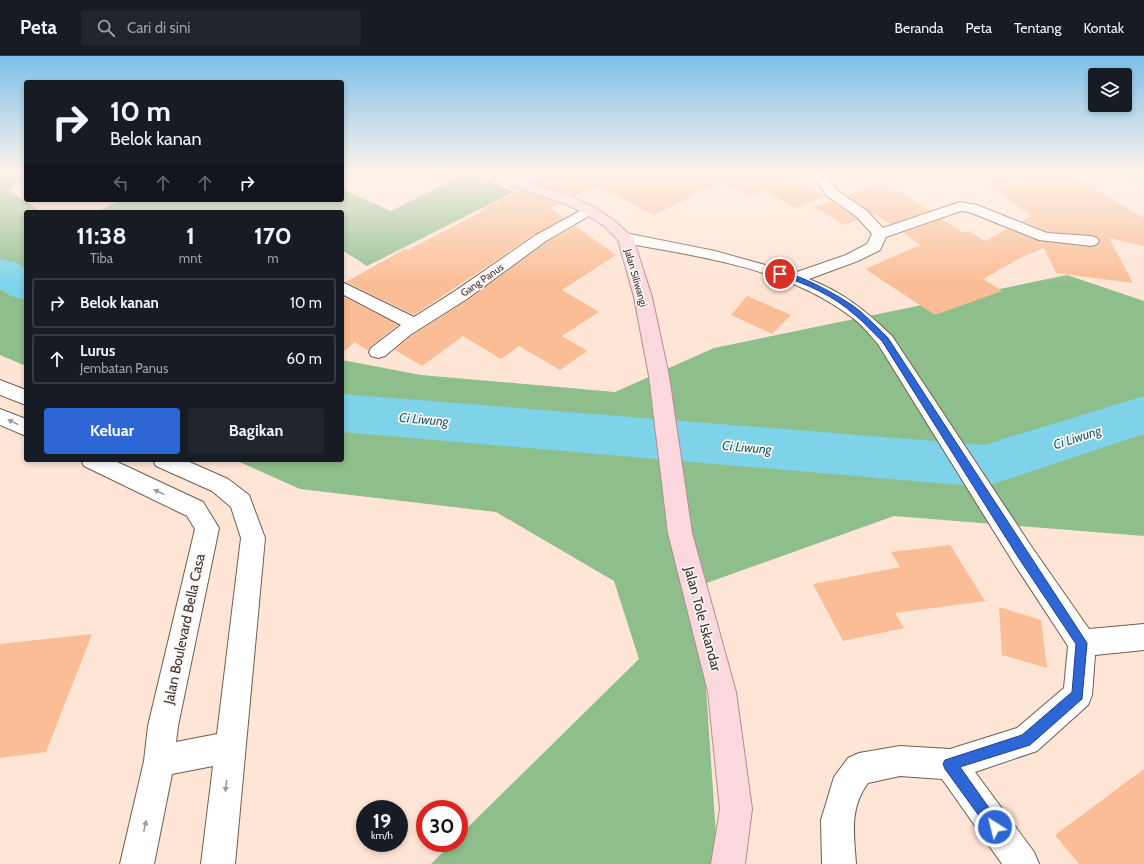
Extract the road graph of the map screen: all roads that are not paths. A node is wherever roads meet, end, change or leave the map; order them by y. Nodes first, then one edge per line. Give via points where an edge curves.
1 (589, 210) joint
2 (856, 210) edge
3 (949, 210) edge
4 (976, 210) edge
5 (880, 234) junction
6 (625, 238) junction
7 (1091, 241) dead end
8 (795, 278) junction
9 (344, 288) edge
10 (415, 325) junction
11 (378, 352) dead end
12 (660, 376) joint
13 (0, 386) edge
14 (24, 397) edge
15 (0, 416) edge
16 (24, 427) edge
17 (96, 462) edge
18 (168, 462) edge
19 (220, 485) junction
20 (195, 509) junction
21 (1144, 637) edge
22 (1082, 643) junction
23 (230, 747) junction
24 (159, 761) junction
25 (950, 764) junction
26 (138, 864) edge
27 (218, 864) edge
28 (728, 864) edge
29 (840, 864) edge
30 (1022, 864) edge

1 - 6 main road, Jalan Siliwangi via 609,223
1 - 10 street, Gang Panus via 541,238 462,295
2 - 5 street
3 - 5 street
4 - 7 street via 1044,237
5 - 8 street via 874,247 852,258
6 - 8 street via 703,253
6 - 12 main road, Jalan Siliwangi via 643,297
8 - 22 street via 825,292 857,312 885,340
9 - 10 street
10 - 11 street, Gang Panus
12 - 28 main road, Jalan Tole Iskandar via 680,533 722,692 736,809
13 - 14 street
16 -> 15 street
20 -> 17 street
18 - 19 street
19 - 20 street
19 - 23 street via 242,502 253,538
20 - 24 street, Jalan Boulevard Bella Casa via 207,528 163,726
21 - 22 street
22 - 25 street via 1078,695 1026,740
23 - 24 street
23 -> 27 street
26 -> 24 street, Jalan Boulevard Bella Casa
25 - 29 street via 900,761 859,769 844,788 837,820
25 - 30 street

